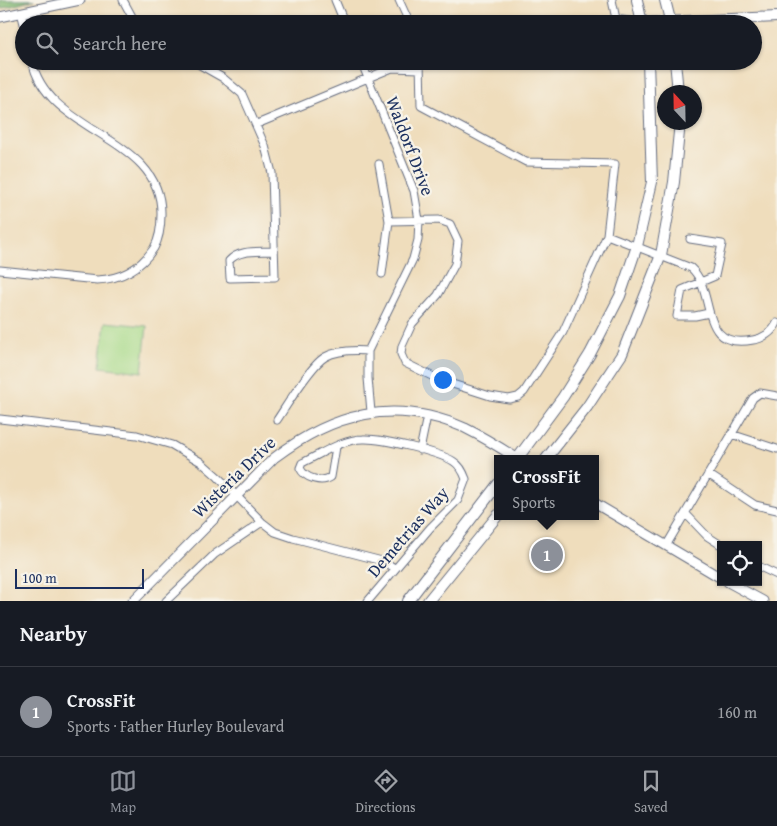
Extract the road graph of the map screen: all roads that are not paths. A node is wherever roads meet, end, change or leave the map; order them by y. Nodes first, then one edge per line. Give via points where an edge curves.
1 (80, 0) edge
2 (123, 0) edge
3 (335, 0) edge
4 (399, 0) edge
5 (612, 0) edge
6 (637, 0) edge
7 (665, 0) edge
8 (21, 12) junction
9 (22, 15) edge
10 (131, 15) edge
11 (341, 15) edge
12 (406, 15) edge
13 (615, 15) edge
14 (640, 15) edge
15 (669, 15) edge
16 (0, 17) edge
17 (777, 17) edge
18 (762, 18) edge
19 (36, 70) edge
20 (208, 70) edge
21 (365, 70) edge
22 (387, 70) edge
23 (420, 70) edge
24 (648, 70) edge
25 (676, 70) edge
26 (368, 78) junction
27 (677, 85) edge
28 (257, 124) junction
29 (679, 130) edge
30 (379, 164) dead end
31 (419, 220) junction
32 (388, 221) junction
33 (607, 235) junction
34 (690, 239) dead end
35 (638, 246) junction
36 (273, 251) junction
37 (661, 255) junction
38 (0, 270) edge
39 (382, 274) dead end
40 (700, 283) junction
41 (709, 313) junction
42 (776, 327) edge
43 (368, 351) junction
44 (777, 396) edge
45 (371, 412) junction
46 (427, 416) junction
47 (0, 419) edge
48 (277, 420) dead end
49 (730, 434) junction
50 (336, 447) junction
51 (777, 449) edge
52 (420, 450) junction
53 (511, 455) edge
54 (521, 455) edge
55 (549, 455) edge
56 (708, 474) junction
57 (494, 489) edge
58 (236, 494) junction
59 (599, 506) edge
60 (777, 510) edge
61 (686, 514) junction
62 (494, 520) edge
63 (262, 522) junction
64 (717, 542) edge
65 (666, 546) junction
66 (395, 568) junction
67 (762, 568) edge
68 (777, 575) edge
69 (717, 576) edge
70 (735, 586) edge
71 (133, 601) edge
72 (166, 601) edge
73 (368, 601) edge
74 (408, 601) edge
75 (428, 601) edge
76 (763, 601) edge

1 - 8 street
2 - 10 street
3 - 11 street
4 - 12 street
5 - 13 street
6 - 14 main road
7 - 15 main road
8 - 9 street
8 - 16 street
17 - 18 main road
19 - 38 street via 43,89 61,108 147,169 162,202 161,224 156,244 147,258 129,273 111,279
20 - 28 street via 236,87
21 - 26 street, Waldorf Drive
22 - 26 street
23 - 33 street via 421,106 526,162 615,164
24 - 35 main road via 652,182
25 - 27 main road
26 - 28 street
26 - 31 street, Waldorf Drive via 414,191
28 - 36 street via 272,173
29 - 37 main road
30 - 32 street
31 - 32 street
31 - 33 street via 439,220 450,224 458,241 447,281 412,324 405,338 402,354 405,363 466,390 509,399 524,392 556,345
31 - 43 street, Waldorf Drive via 413,259
32 - 39 street
33 - 35 street
34 - 40 street via 722,244 718,273
35 - 37 street
35 - 54 main road via 620,296 590,354
36 - 36 street via 275,277 230,278 229,261 233,256
37 - 40 street via 691,268
37 - 55 main road via 622,354 587,407
40 - 41 street
40 - 41 street via 682,290 677,316
41 - 42 street via 715,330 733,340 759,339
43 - 45 street, Waldorf Drive
43 - 48 street via 345,351 325,357 316,364
44 - 49 street via 760,393 753,398
45 - 46 street, Wisteria Drive
45 - 58 street, Wisteria Drive via 322,427 296,441
46 - 52 street
46 - 53 street, Wisteria Drive via 465,429
47 - 58 street via 137,436 172,445 200,462
49 - 51 street
49 - 56 street
50 - 50 street, Demetrias Way via 331,477 312,479 302,473 302,463
50 - 52 street, Demetrias Way via 362,438
52 - 66 street, Demetrias Way via 454,462 462,469 465,488 458,500
56 - 60 street via 755,505
56 - 61 street
57 - 74 main road
58 - 63 street
58 - 71 street, Wisteria Drive
59 - 65 street
61 - 64 street
61 - 65 street
62 - 75 main road
63 - 66 street via 275,532 382,561
63 - 72 street via 215,554
65 - 69 street
66 - 73 street, Demetrias Way
67 - 68 street
70 - 76 street

